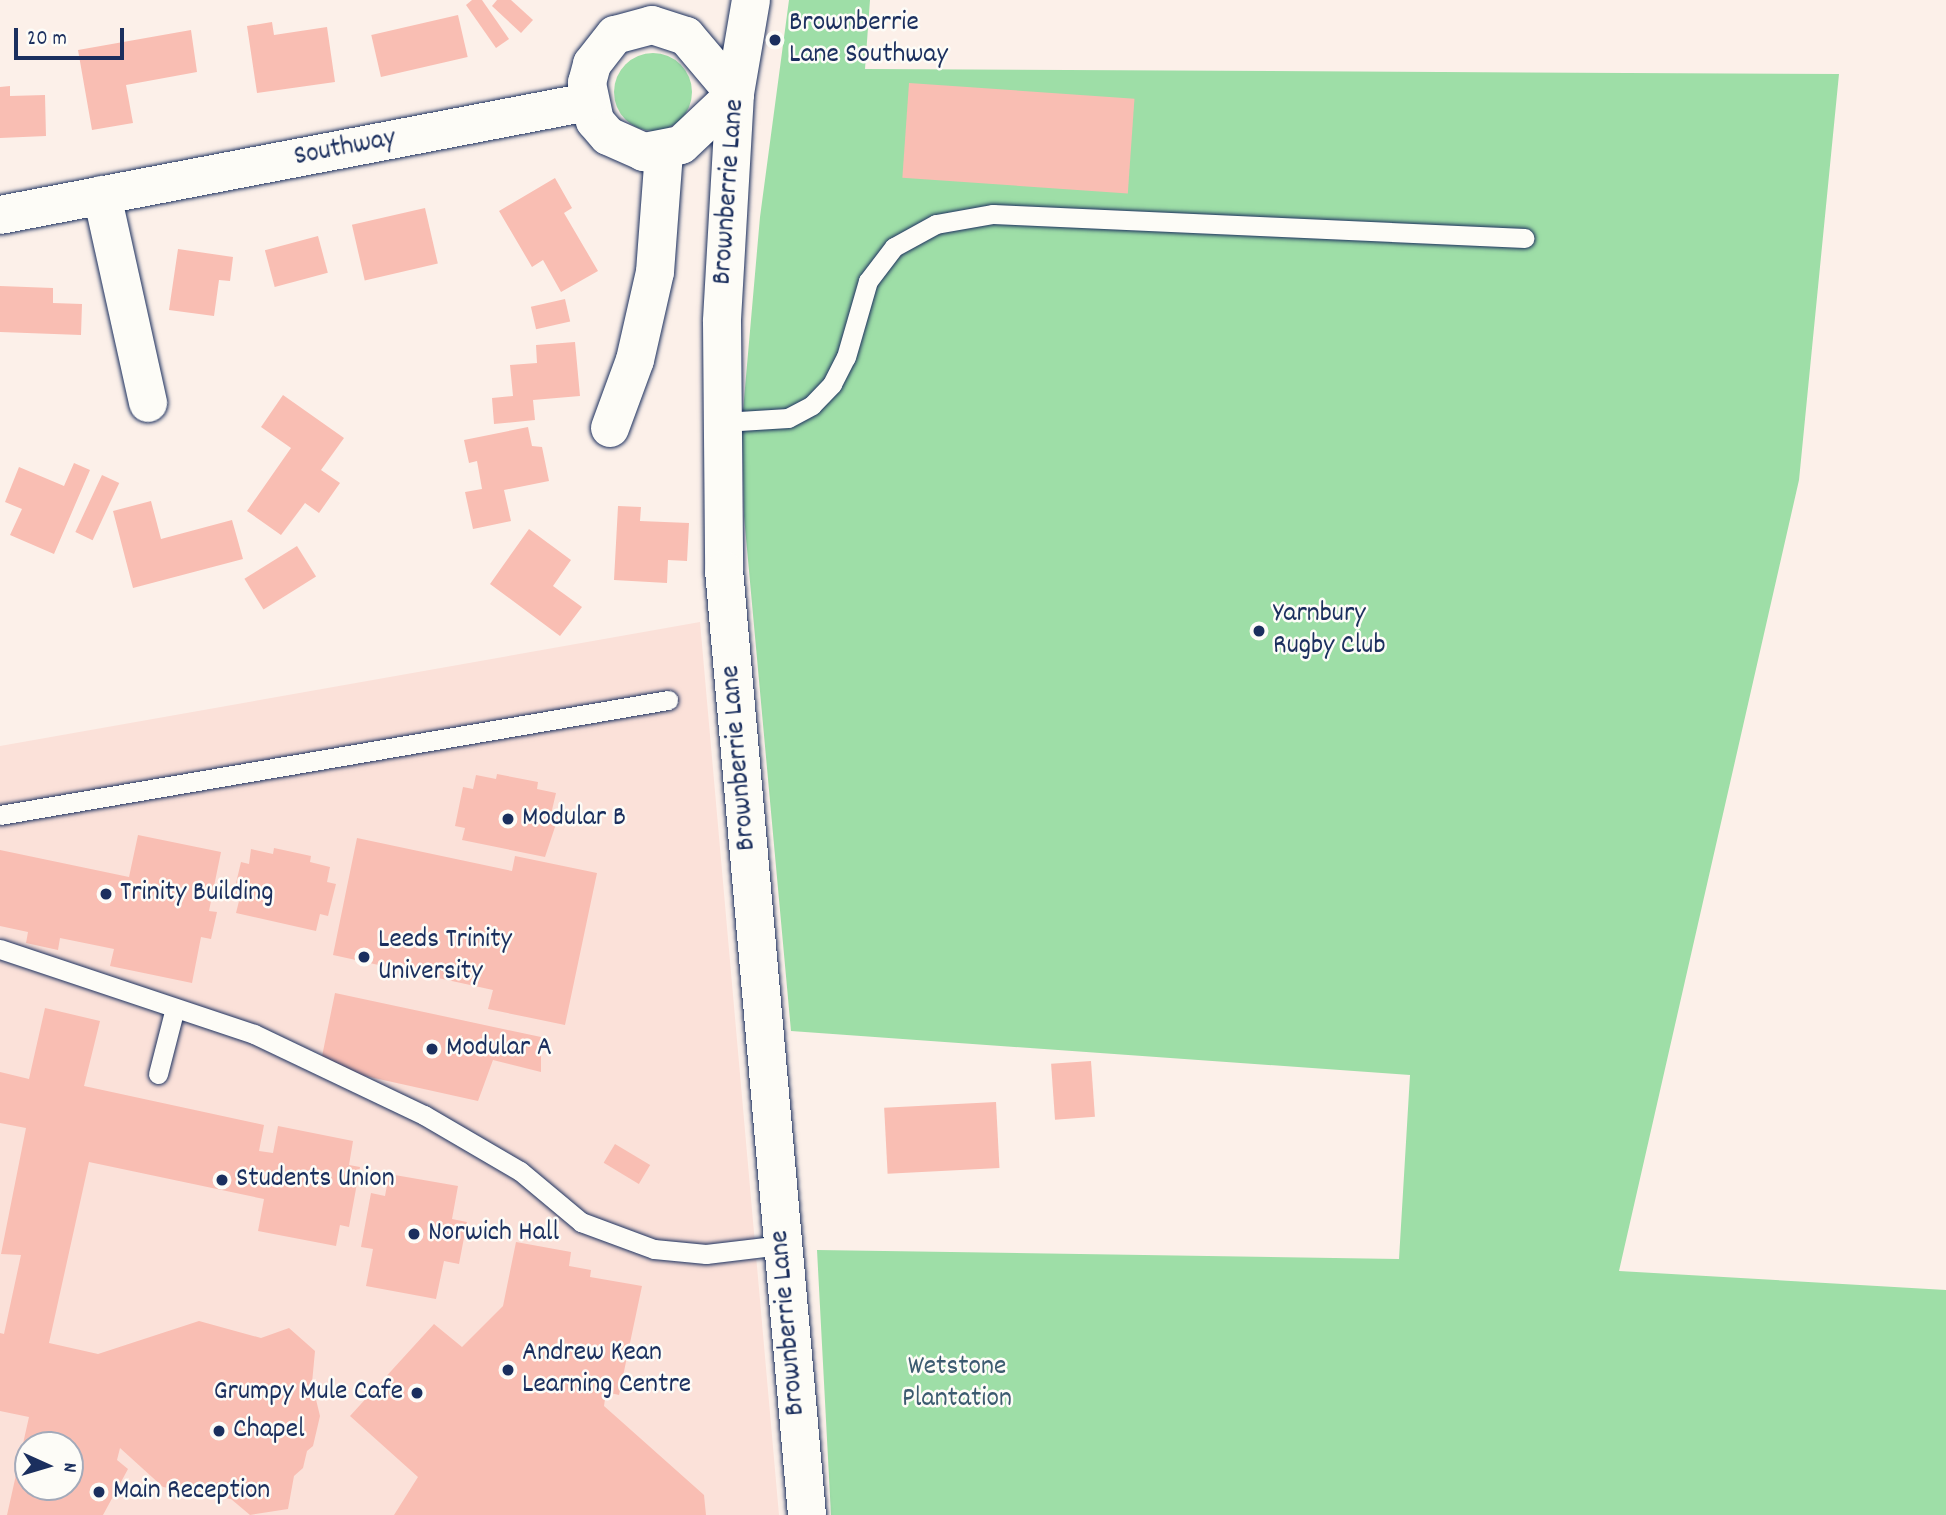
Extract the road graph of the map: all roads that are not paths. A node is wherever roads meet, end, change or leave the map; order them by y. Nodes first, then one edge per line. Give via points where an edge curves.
1 (751, 0) edge
2 (659, 12) edge
3 (735, 94) junction
4 (588, 102) junction
5 (664, 151) junction
6 (102, 195) junction
7 (0, 215) edge
8 (1524, 238) dead end
9 (148, 403) dead end
10 (723, 422) junction
11 (610, 428) dead end
12 (668, 700) dead end
13 (0, 815) edge
14 (0, 949) edge
15 (175, 1008) junction
16 (158, 1074) dead end
17 (782, 1245) junction
18 (807, 1515) edge

1 - 3 street, Brownberrie Lane
2 - 3 street
2 - 4 street via 601,48 592,64
3 - 5 street via 696,133
3 - 10 street, Brownberrie Lane via 722,322
4 - 5 street via 595,121 616,142 644,152
4 - 6 street, Southway
5 - 11 street via 655,272 635,360
6 - 7 street, Southway
6 - 9 street
8 - 10 lane via 993,214 936,223 894,247 868,281 846,357 832,384 812,405 788,418
10 - 17 street, Brownberrie Lane via 724,570
12 - 13 lane
14 - 15 lane
15 - 16 lane
15 - 17 lane via 254,1034 424,1115 520,1171 581,1222 654,1249 706,1254
17 - 18 street, Brownberrie Lane

